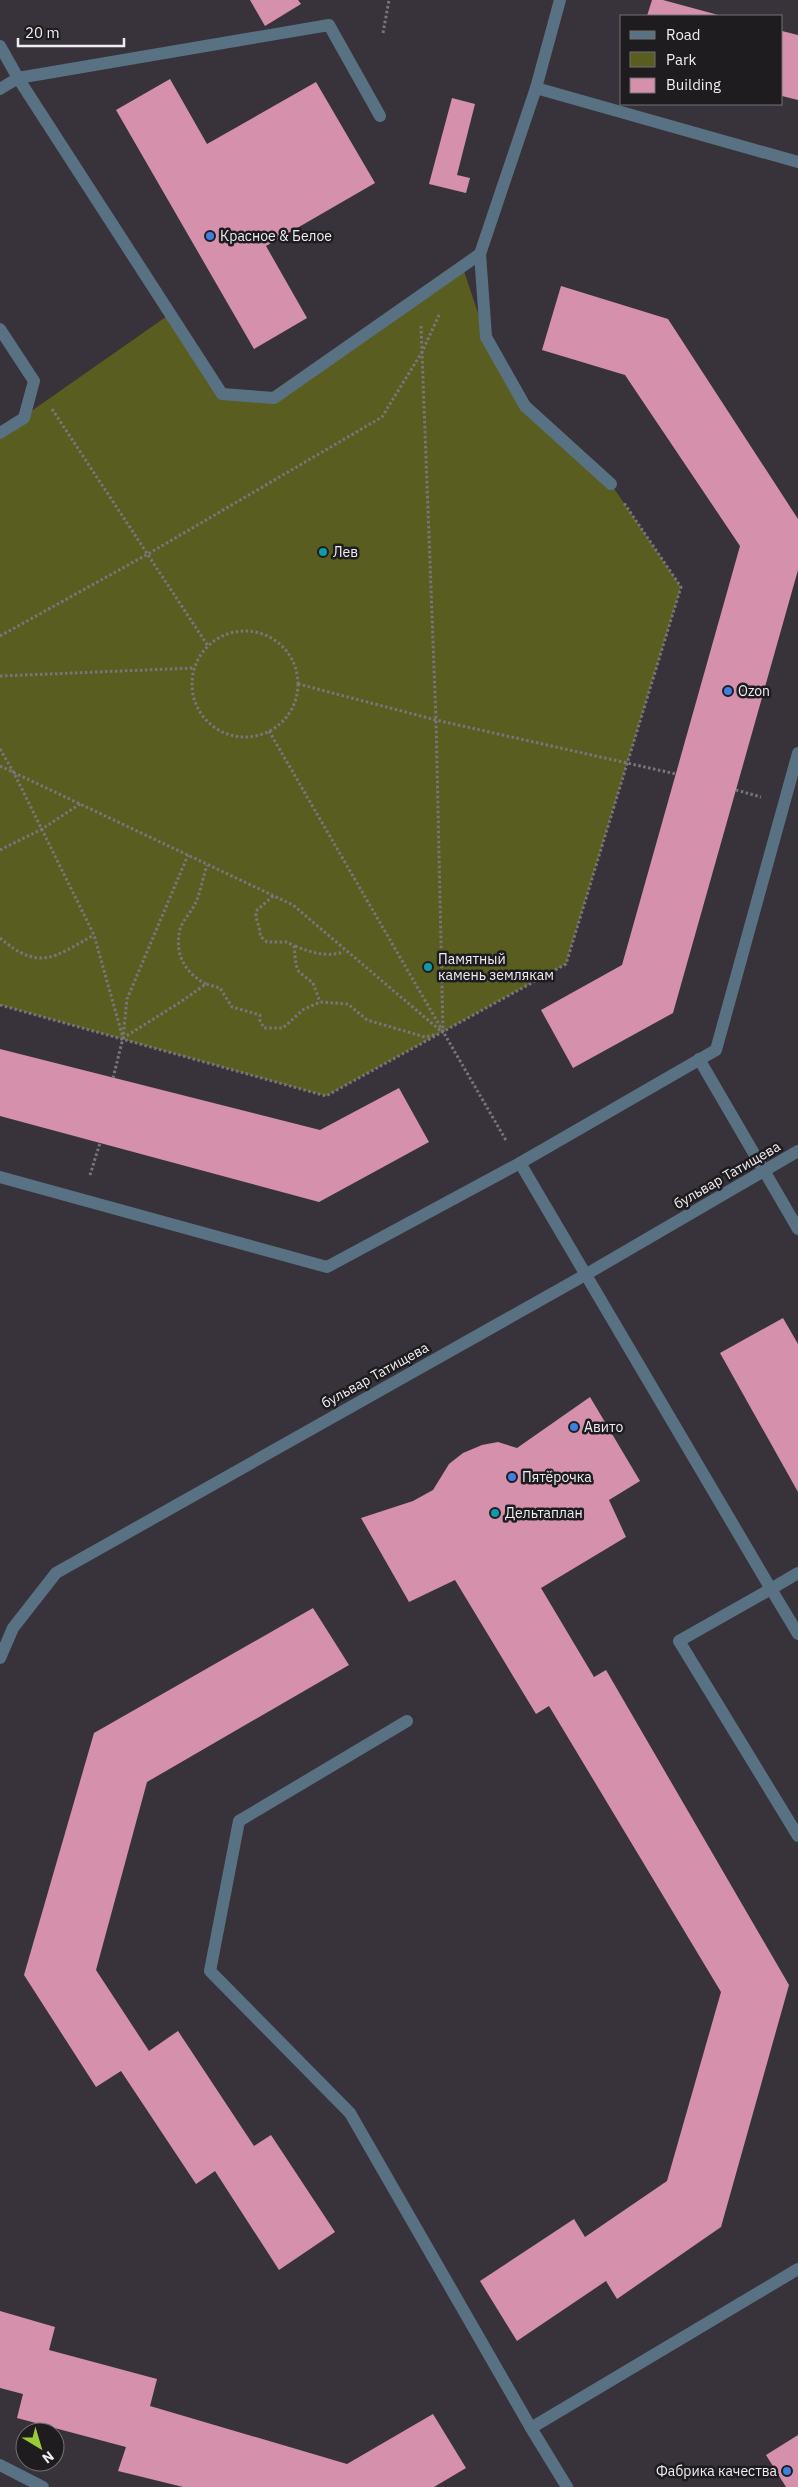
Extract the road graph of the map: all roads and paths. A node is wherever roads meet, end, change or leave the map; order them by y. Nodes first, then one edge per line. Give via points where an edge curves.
1 (389, 0) edge
2 (560, 0) edge
3 (382, 34) dead end
4 (0, 46) edge
5 (18, 78) junction
6 (536, 88) junction
7 (0, 89) edge
8 (380, 116) dead end
9 (798, 162) edge
10 (480, 254) junction
11 (420, 295) junction
12 (442, 308) dead end
13 (0, 328) edge
14 (422, 352) junction
15 (34, 381) junction
16 (0, 433) edge
17 (611, 484) joint
18 (148, 554) junction
19 (0, 636) edge
20 (208, 646) junction
21 (194, 668) junction
22 (0, 676) edge
23 (298, 684) junction
24 (436, 720) junction
25 (269, 731) junction
26 (0, 749) edge
27 (798, 752) edge
28 (627, 763) junction
29 (0, 766) edge
30 (14, 773) junction
31 (676, 774) dead end
32 (80, 804) junction
33 (42, 829) junction
34 (0, 850) edge
35 (188, 856) junction
36 (207, 865) junction
37 (273, 896) junction
38 (94, 935) junction
39 (0, 938) edge
40 (294, 946) junction
41 (345, 951) junction
42 (206, 984) junction
43 (320, 1002) junction
44 (0, 1005) edge
45 (443, 1032) junction
46 (123, 1038) junction
47 (699, 1059) junction
48 (113, 1078) dead end
49 (100, 1143) dead end
50 (798, 1152) edge
51 (520, 1163) junction
52 (764, 1171) junction
53 (0, 1177) edge
54 (83, 1200) junction
55 (798, 1229) edge
56 (585, 1274) junction
57 (798, 1573) edge
58 (771, 1589) junction
59 (798, 1634) edge
60 (0, 1658) edge
61 (407, 1721) dead end
62 (798, 1836) edge
63 (798, 2269) edge
64 (531, 2428) junction
65 (0, 2465) edge
66 (43, 2487) edge
67 (566, 2487) edge

1 - 3 path
2 - 6 street
4 - 5 street
5 - 7 street
5 - 8 street via 329,26
5 - 11 street via 222,394 274,398
6 - 9 street
6 - 10 street
10 - 11 street
10 - 17 street via 486,337 525,406
11 - 14 path
12 - 14 path
13 - 15 street
14 - 18 path via 382,417
14 - 24 path
15 - 16 street via 24,418
15 - 18 path
17 - 28 path via 681,587
18 - 19 path
18 - 20 path
20 - 21 path
20 - 23 path via 221,636 237,631 254,631 270,636 293,660
21 - 22 path
21 - 25 path via 192,692 206,721 220,732 236,737 253,737
23 - 24 path
23 - 25 path via 292,708 283,722
24 - 28 path
24 - 45 path
25 - 45 path
26 - 30 path
27 - 47 street via 716,1050
28 - 31 path
28 - 45 path via 566,964
29 - 30 path
30 - 32 path
30 - 33 path
32 - 33 path
32 - 35 path
33 - 34 path
33 - 38 path
35 - 36 path
35 - 46 path via 127,1000
36 - 37 path
36 - 42 path via 196,903 180,928 183,964 192,977
37 - 40 path via 256,912 260,936 267,942 286,942
37 - 41 path via 293,906
38 - 39 path via 53,958 27,956
38 - 46 path
40 - 41 path via 320,954
40 - 43 path via 299,972 313,983
41 - 45 path
42 - 43 path via 220,988 232,1007 260,1015 264,1028 283,1028 304,1009
42 - 46 path
43 - 45 path via 348,1004 367,1020 425,1037
44 - 46 path
45 - 46 path via 326,1096
45 - 51 path
46 - 48 path
47 - 51 street
47 - 52 street
49 - 54 path
50 - 52 street, бульвар Татищева
51 - 54 street via 327,1267
51 - 56 street
52 - 55 street
52 - 56 street, бульвар Татищева
53 - 54 street
56 - 58 street
56 - 60 street, бульвар Татищева via 56,1573 13,1628
57 - 58 street
58 - 59 street
58 - 62 street via 679,1641
61 - 64 street via 239,1821 210,1972 350,2114
63 - 64 street
64 - 67 street
65 - 66 street

